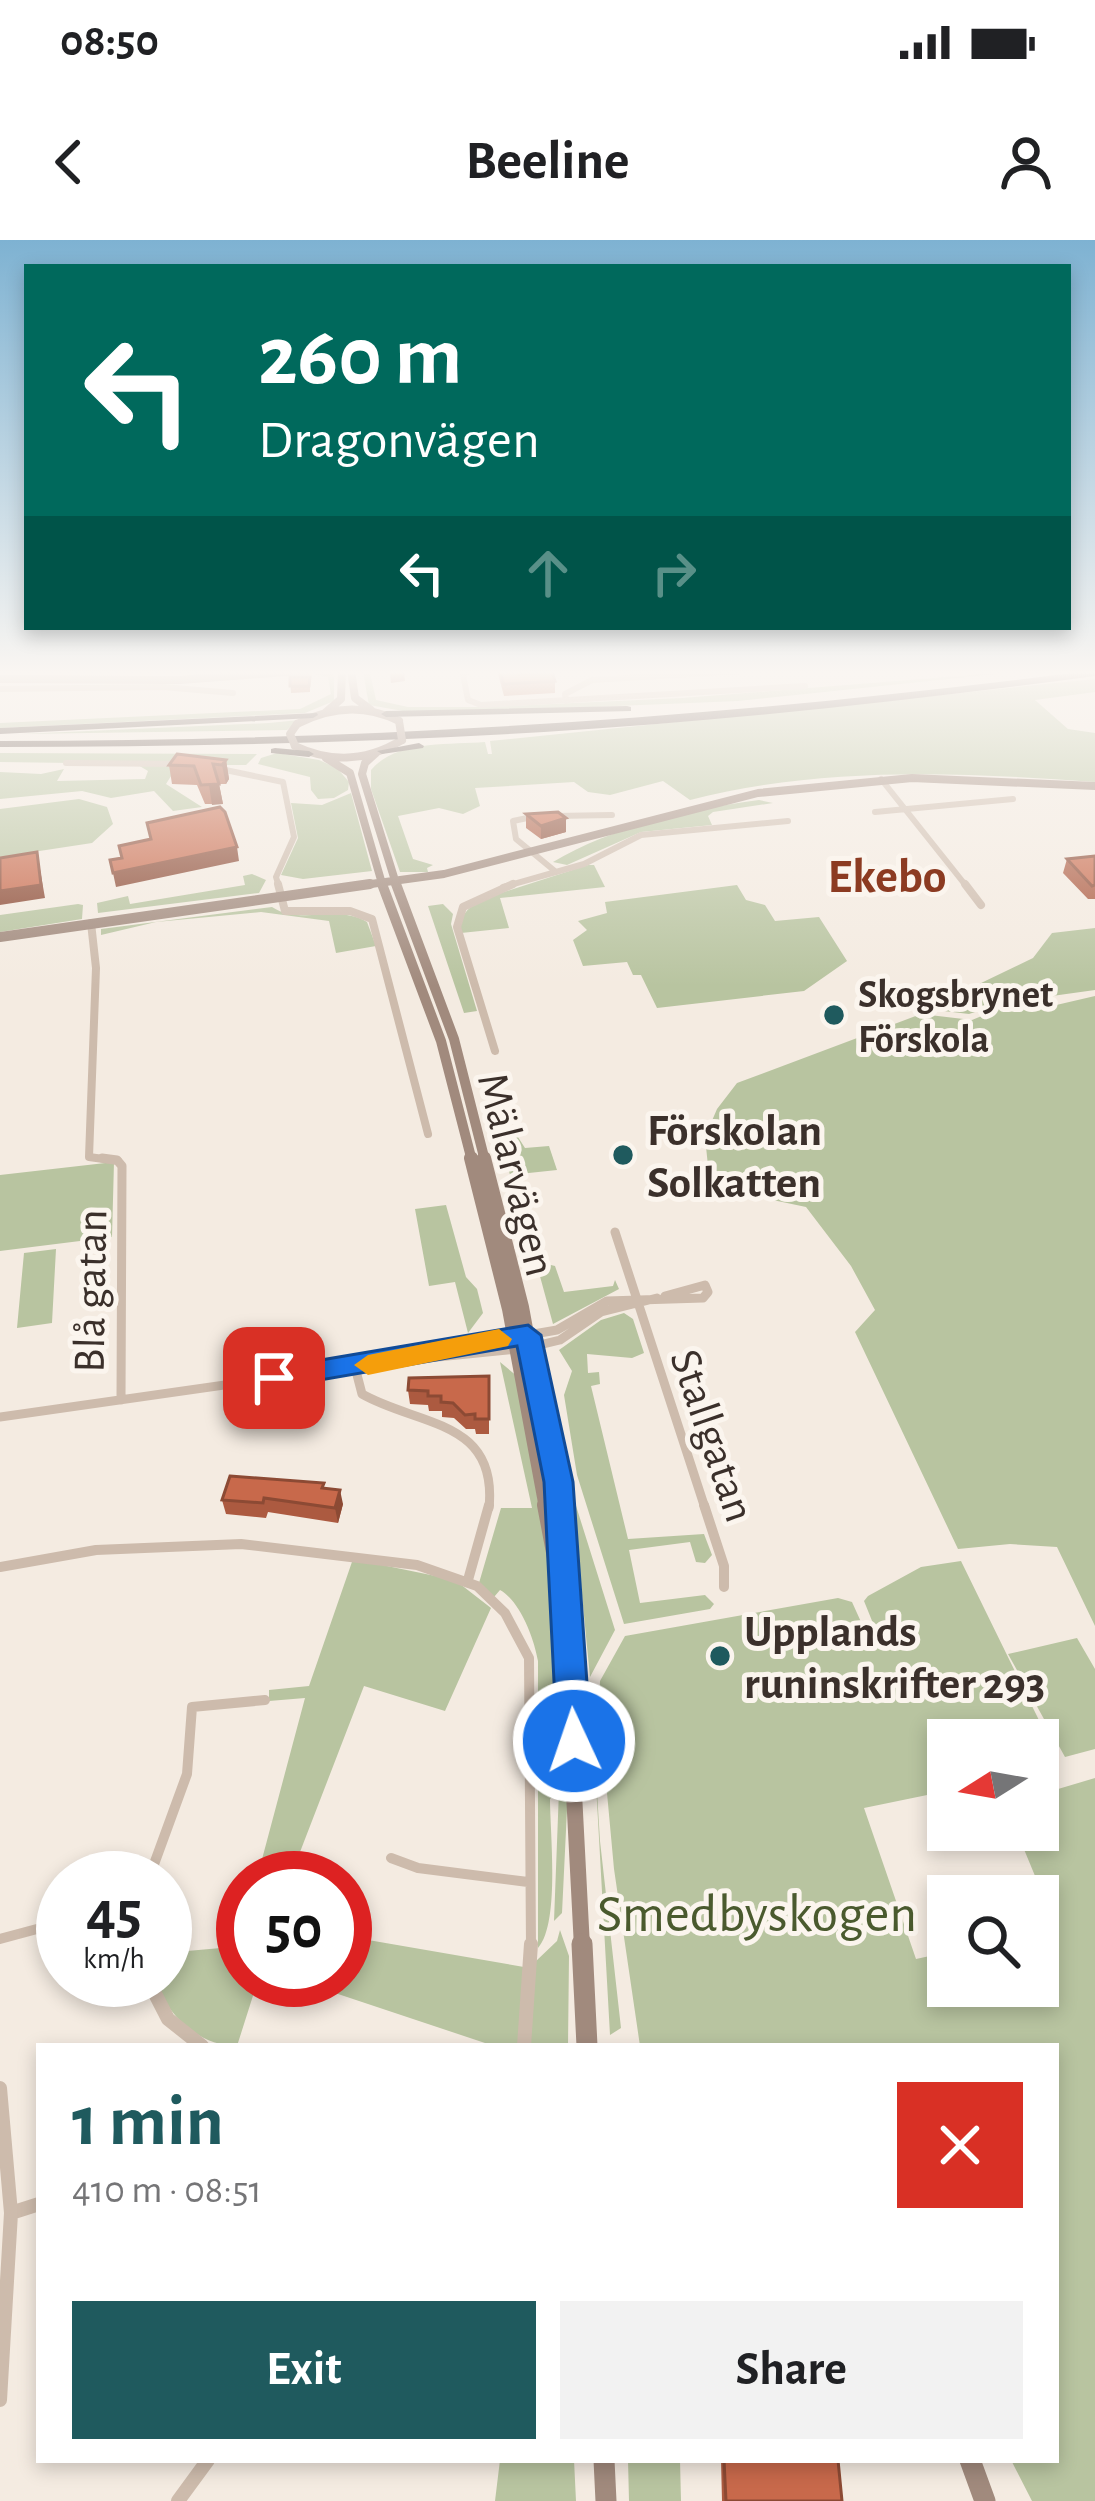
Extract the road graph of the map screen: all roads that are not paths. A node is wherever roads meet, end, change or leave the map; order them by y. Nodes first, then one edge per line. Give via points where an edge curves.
1 (268, 776) edge
2 (351, 776) edge
3 (362, 776) edge
4 (880, 779) junction
5 (1095, 786) edge
6 (1012, 800) dead end
7 (904, 808) junction
8 (875, 812) dead end
9 (612, 815) dead end
10 (788, 821) dead end
11 (536, 856) junction
12 (556, 872) junction
13 (389, 885) junction
14 (279, 898) junction
15 (981, 905) dead end
16 (91, 923) junction
17 (0, 937) edge
18 (495, 1052) dead end
19 (428, 1134) dead end
20 (615, 1232) dead end
21 (661, 1297) dead end
22 (635, 1301) junction
23 (523, 1342) junction
24 (355, 1367) junction
25 (122, 1400) junction
26 (0, 1417) edge
27 (0, 1567) edge
28 (468, 1580) junction
29 (724, 1587) dead end
30 (265, 1700) dead end
31 (159, 1851) edge
32 (391, 1858) dead end
33 (528, 1882) junction
34 (36, 1929) edge
35 (0, 1939) edge
36 (158, 2007) edge
37 (196, 2043) edge
38 (524, 2043) edge
39 (587, 2043) edge
40 (0, 2088) edge
41 (36, 2205) edge
42 (11, 2212) junction
43 (5, 2272) edge
44 (0, 2400) edge
45 (206, 2463) edge
46 (604, 2463) edge
47 (971, 2463) edge
48 (178, 2501) edge
49 (606, 2501) edge
50 (986, 2501) edge

1 - 14 street via 283,782 294,837 276,877
2 - 13 main road, Mälarvägen
3 - 13 main road, Mälarvägen
4 - 5 main road
4 - 7 street
4 - 11 main road via 758,793
6 - 7 street
7 - 8 street
7 - 15 street
9 - 11 street via 518,818 516,839
10 - 12 street via 641,835
11 - 12 street
11 - 13 main road via 477,875
12 - 18 street via 475,897 457,916
13 - 14 main road
13 - 23 main road, Mälarvägen
14 - 16 main road
14 - 19 street via 291,913 350,911 372,920
16 - 17 main road
16 - 25 street, Blå gatan via 88,1157 122,1166
20 - 22 street, Stallgatan
21 - 22 street, Stallgatan
22 - 23 street, Stallgatan via 560,1340
22 - 29 street, Stallgatan via 724,1566
23 - 24 street, Stallgatan
23 - 39 main road, Mälarvägen via 568,1635
24 - 25 street, Stallgatan
24 - 28 street via 362,1394 442,1424 486,1463 493,1503
25 - 26 street, Stallgatan
27 - 28 street via 142,1544 229,1542 356,1555
28 - 33 street via 518,1629 529,1658
30 - 31 street via 192,1707 187,1774
32 - 33 street
33 - 38 street
34 - 35 street
36 - 37 street
40 - 42 street
41 - 42 street
42 - 43 street
43 - 44 street
45 - 48 street
46 - 49 main road
47 - 50 main road

